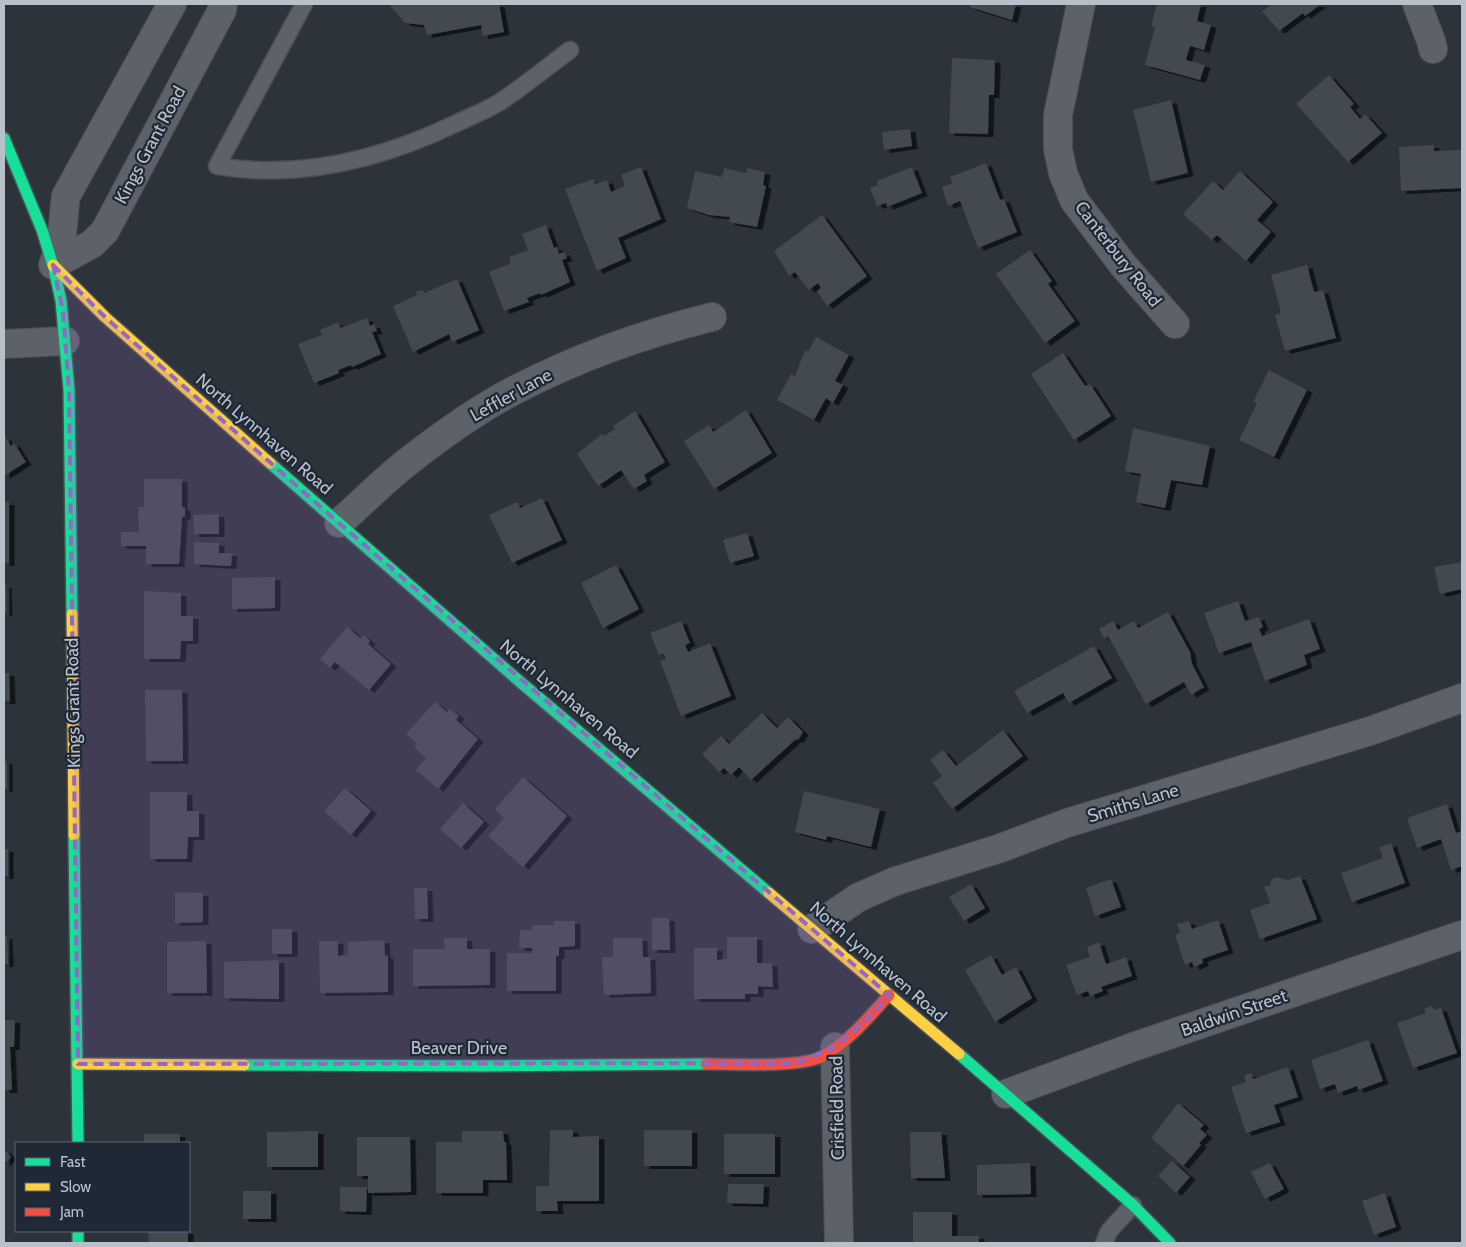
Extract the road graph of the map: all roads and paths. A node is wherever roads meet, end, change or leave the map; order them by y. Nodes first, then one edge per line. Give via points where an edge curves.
1 (172, 4) edge
2 (223, 4) edge
3 (304, 4) edge
4 (1081, 4) edge
5 (1417, 4) edge
6 (1433, 49) dead end
7 (570, 50) dead end
8 (4, 138) edge
9 (53, 265) junction
10 (712, 317) dead end
11 (1175, 324) dead end
12 (66, 341) junction
13 (4, 344) edge
14 (339, 524) junction
15 (1462, 698) edge
16 (812, 929) junction
17 (1462, 936) edge
18 (889, 995) junction
19 (835, 1047) junction
20 (78, 1064) junction
21 (1006, 1094) junction
22 (78, 1142) edge
23 (1133, 1205) junction
24 (839, 1243) edge
25 (1104, 1243) edge
26 (1170, 1243) edge

1 - 9 street, Kings Grant Road via 66,196 62,232
2 - 9 street, Kings Grant Road via 105,231 92,244
3 - 7 lane via 216,166 295,170 376,155 426,138 498,103
4 - 11 street, Canterbury Road via 1058,115 1058,149 1063,173 1074,200 1122,265
5 - 6 street
8 - 9 street, North Lynnhaven Road
9 - 12 street, Kings Grant Road
9 - 14 street, North Lynnhaven Road via 105,318
10 - 14 street, Leffler Lane via 623,343 512,392 464,420 408,461
12 - 13 street
12 - 20 street, Kings Grant Road
14 - 16 street, North Lynnhaven Road
15 - 16 street, Smiths Lane via 1370,731 1067,823 896,881 859,897
16 - 18 street, North Lynnhaven Road
17 - 21 street, Baldwin Street via 1133,1047
18 - 19 street, Crisfield Road via 872,1015
18 - 21 street, North Lynnhaven Road
19 - 20 street, Beaver Drive via 798,1063 483,1066
19 - 24 street, Crisfield Road
20 - 22 street, Kings Grant Road
21 - 23 street, North Lynnhaven Road
23 - 25 lane via 1109,1232
23 - 26 street, North Lynnhaven Road

